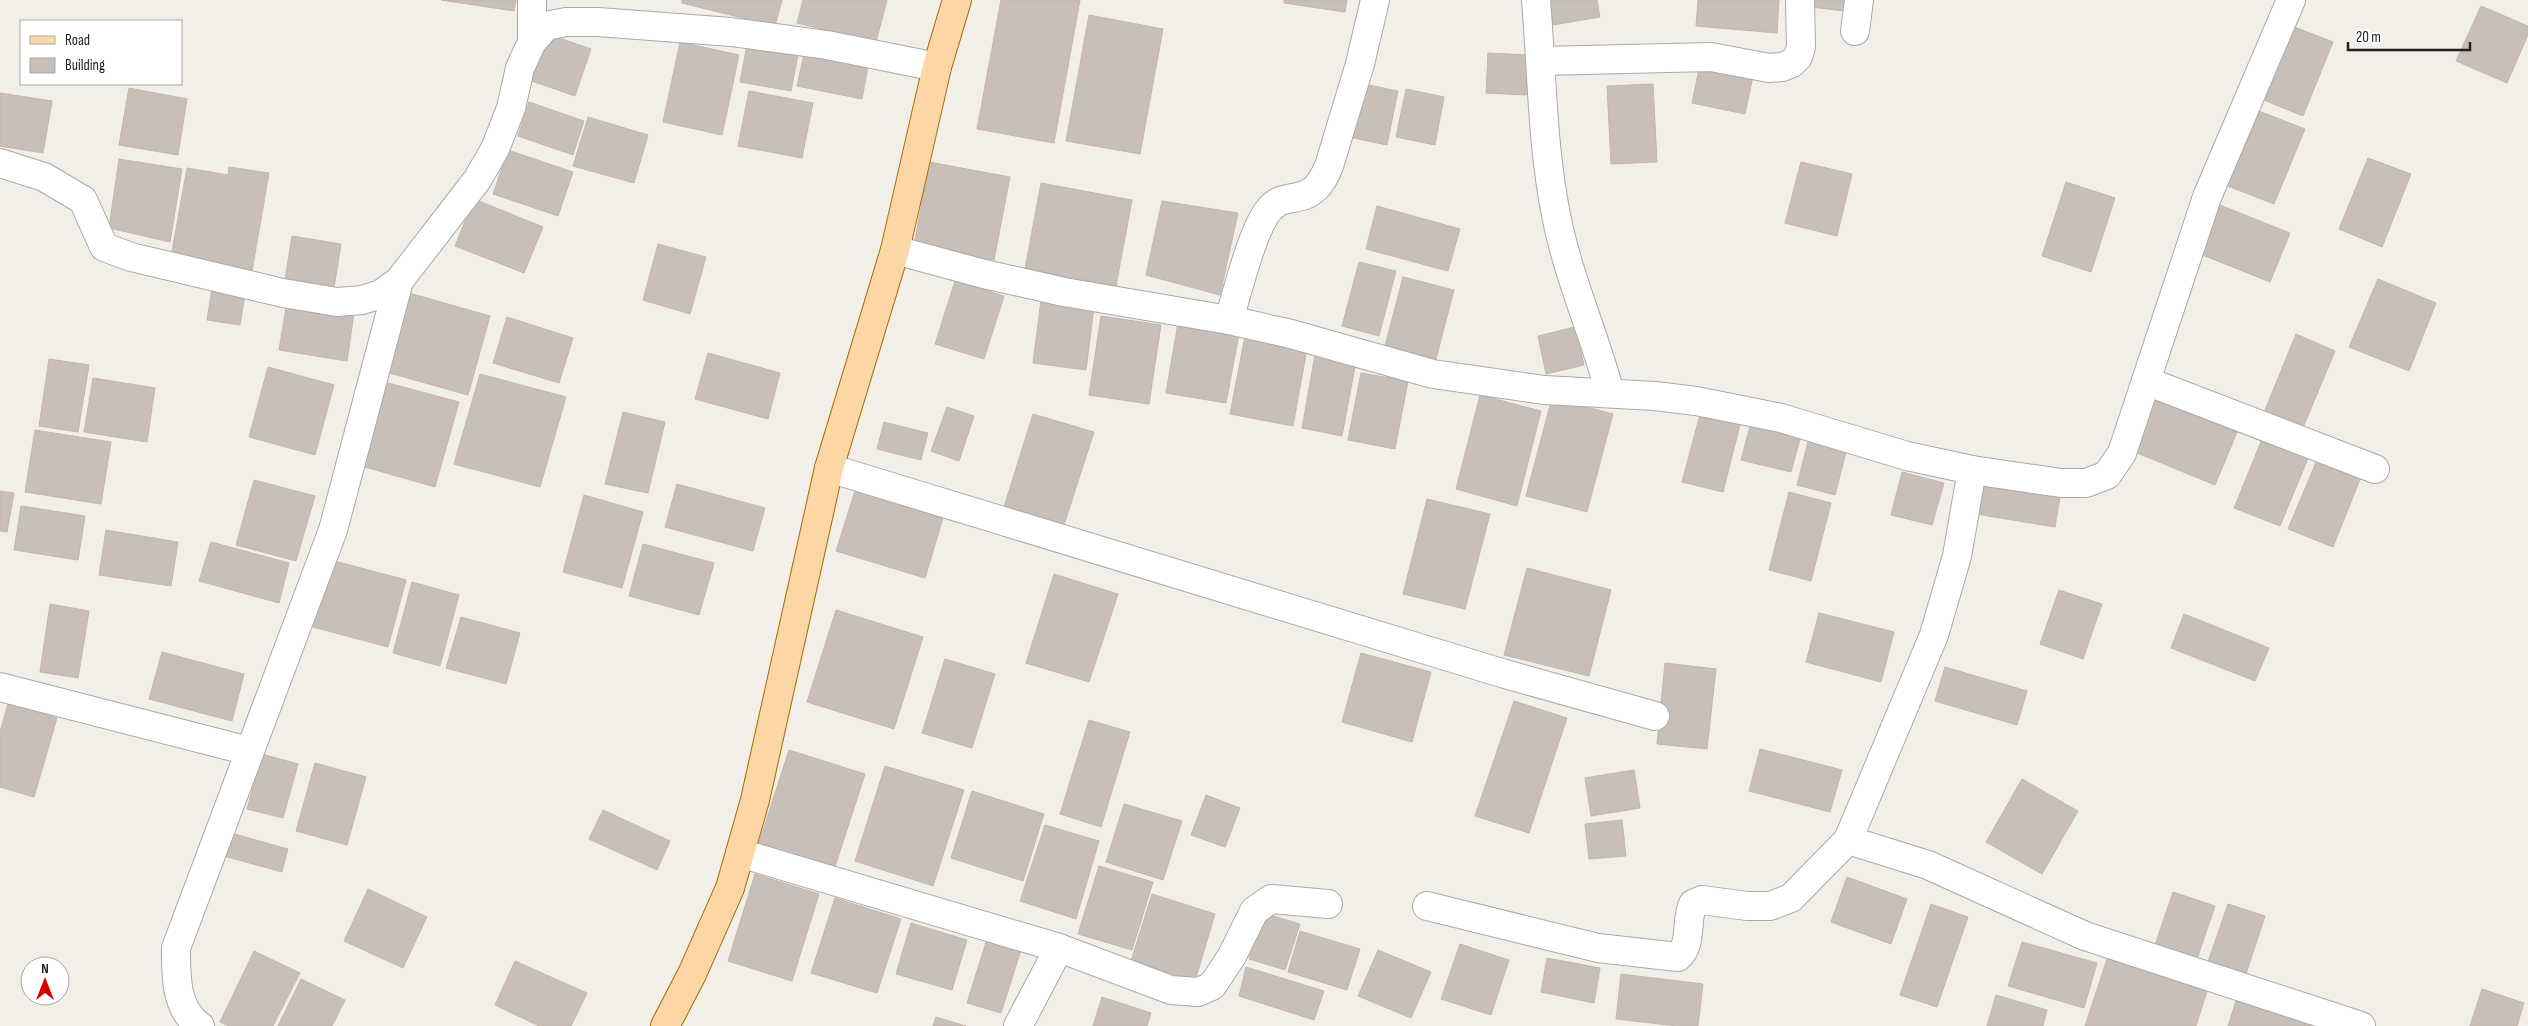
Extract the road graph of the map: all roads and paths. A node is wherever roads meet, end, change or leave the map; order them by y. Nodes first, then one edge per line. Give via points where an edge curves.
1 (532, 0) edge
2 (957, 0) edge
3 (1375, 0) edge
4 (1536, 0) edge
5 (1800, 0) edge
6 (1859, 0) edge
7 (2291, 0) edge
8 (1855, 31) dead end
9 (532, 42) junction
10 (1541, 61) junction
11 (937, 68) junction
12 (0, 163) edge
13 (895, 250) junction
14 (399, 281) junction
15 (1228, 320) junction
16 (2146, 381) junction
17 (1610, 393) junction
18 (830, 468) junction
19 (2375, 469) dead end
20 (1972, 470) junction
21 (0, 688) edge
22 (1655, 716) dead end
23 (248, 751) junction
24 (1848, 840) junction
25 (740, 853) junction
26 (1328, 904) dead end
27 (1427, 906) dead end
28 (1059, 948) junction
29 (200, 1026) edge
30 (666, 1026) edge
31 (1018, 1026) edge
32 (2361, 1026) edge

1 - 9 street
2 - 11 main road
3 - 15 street via 1360,64 1329,166 1311,193 1278,201 1268,211
4 - 10 street
5 - 10 street via 1801,46 1798,57 1782,68 1711,57
6 - 8 street
7 - 16 street via 2207,197
9 - 11 street via 546,26 566,22 657,26 827,45
9 - 14 street via 520,68 511,108 495,149 477,180
10 - 17 street via 1547,160 1556,214 1566,258 1584,315 1599,349
11 - 13 main road
12 - 14 street via 44,177 83,200 104,247 131,257 282,293 337,302 362,300 381,294
13 - 15 street via 1064,292
13 - 18 main road
14 - 23 street via 333,530
15 - 17 street via 1292,334 1433,374 1544,390
16 - 19 street
16 - 20 street via 2122,453 2107,475 2086,483 2061,483
17 - 20 street via 1696,401 1740,409 1907,456
18 - 22 street via 1439,654
18 - 25 main road via 755,800
20 - 24 street via 1957,556 1934,635
21 - 23 street
23 - 29 street via 176,948 176,979 181,1001
24 - 27 street via 1791,898 1770,906 1702,900 1693,904 1689,912 1687,944 1678,957 1598,948
24 - 32 street via 1928,865 2084,936
25 - 28 street
25 - 30 main road via 726,896
26 - 28 street via 1271,899 1254,910 1222,973 1212,986 1198,992 1171,990
28 - 31 street

